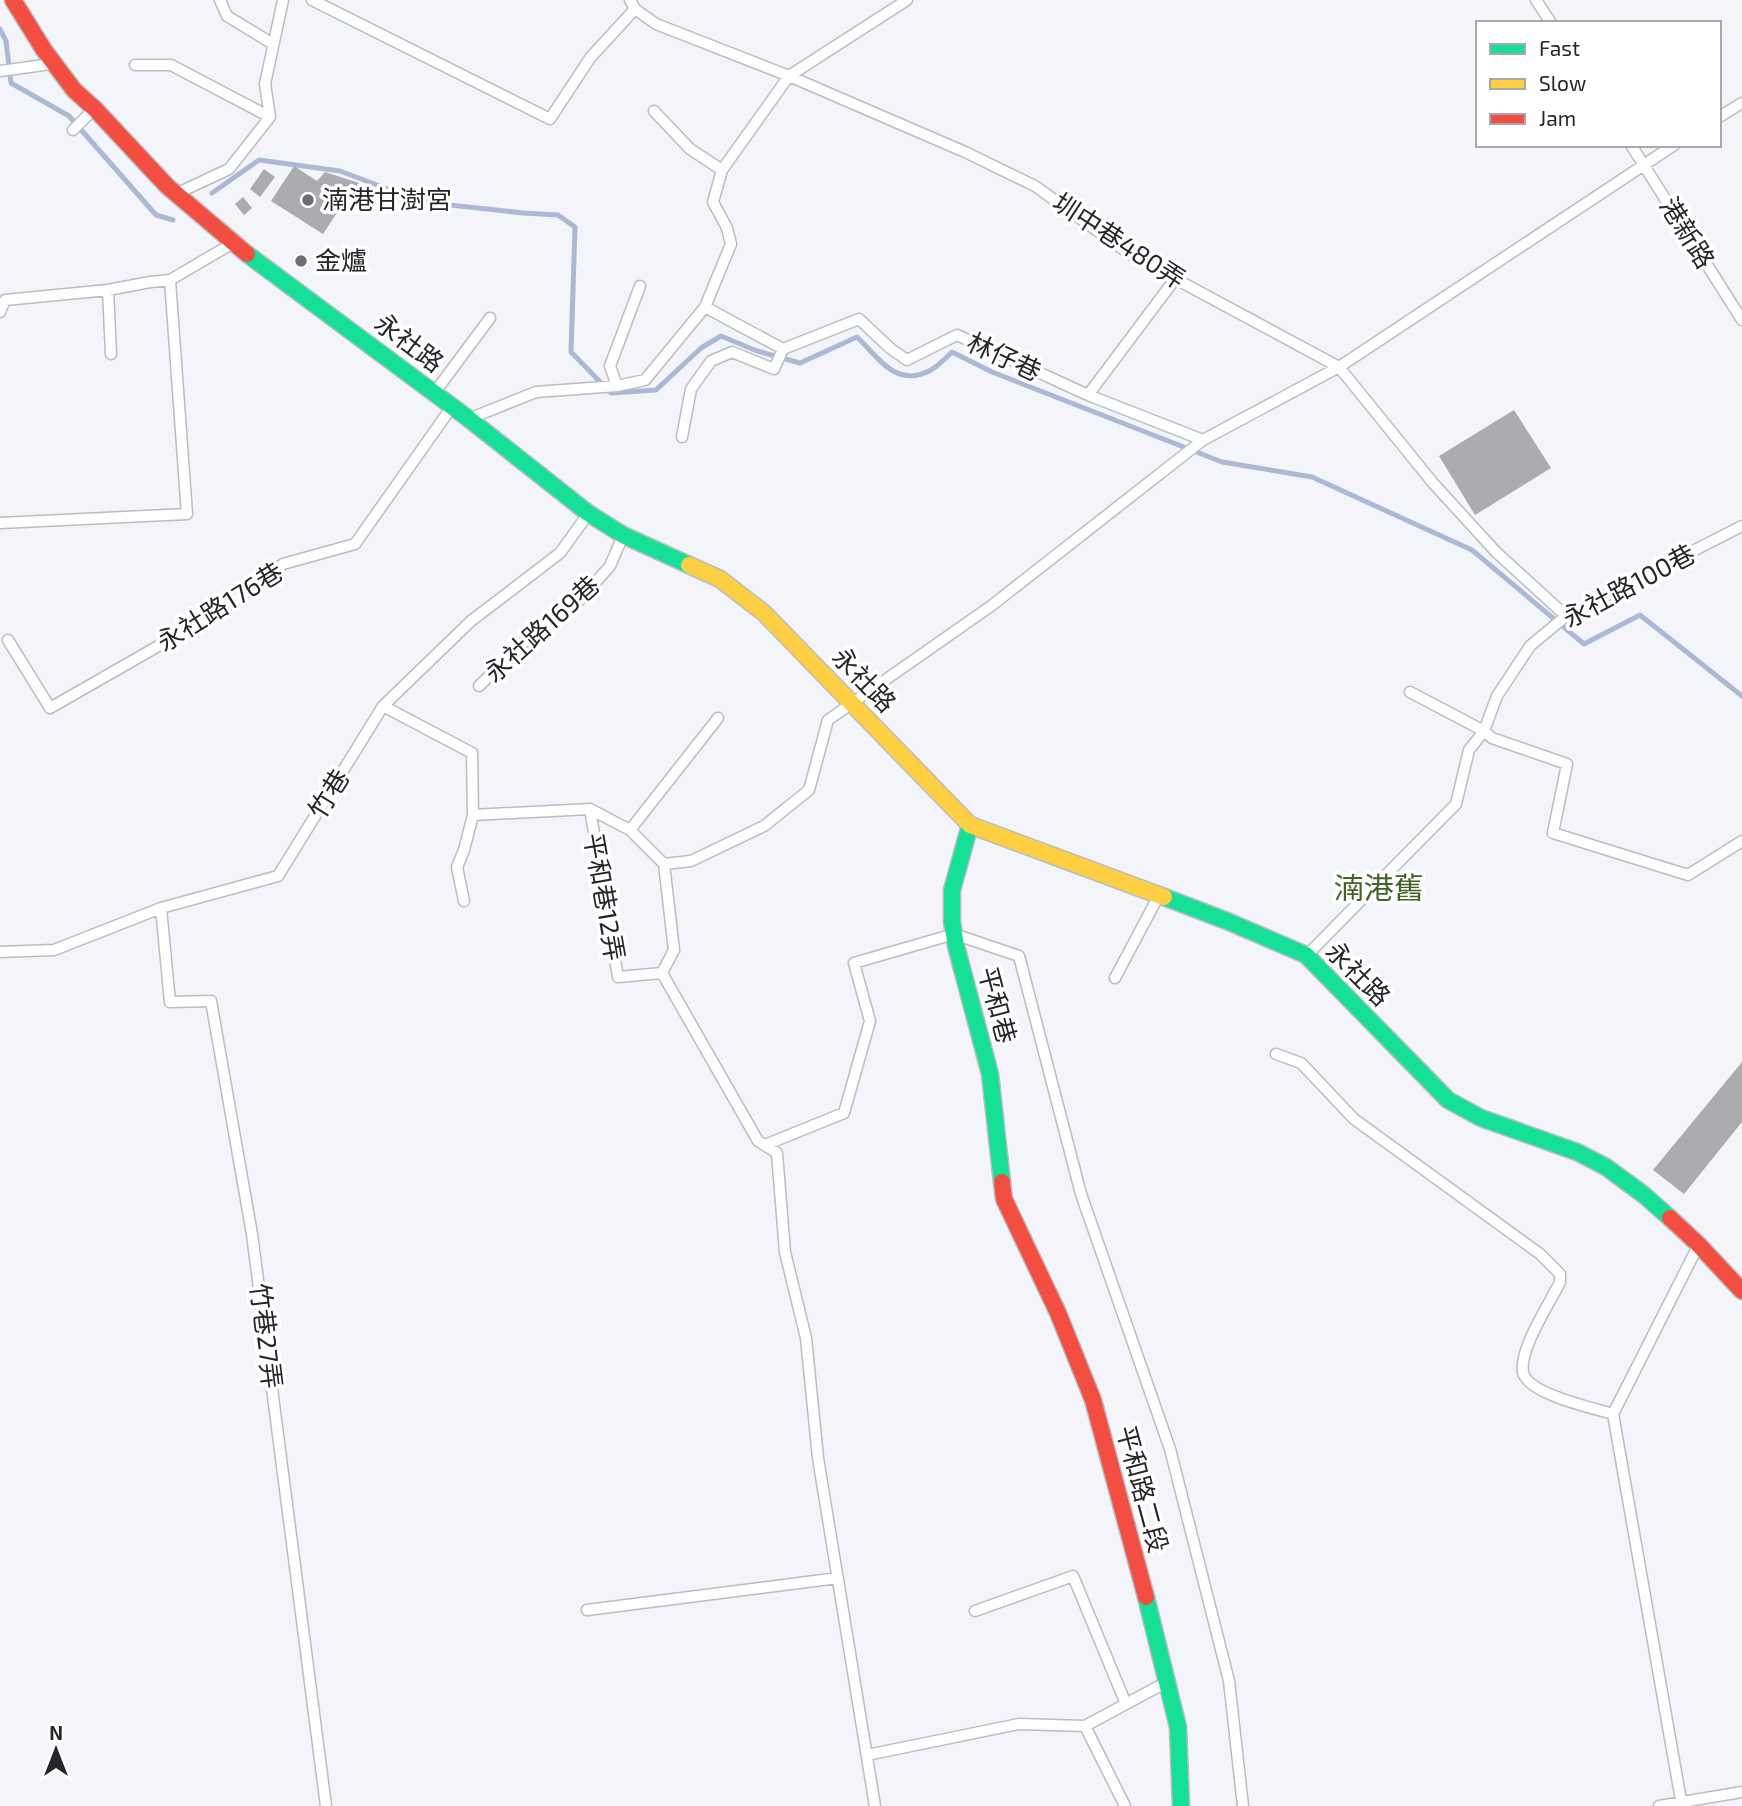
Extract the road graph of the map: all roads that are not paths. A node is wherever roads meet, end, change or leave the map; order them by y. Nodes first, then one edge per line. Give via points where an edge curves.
1 (13, 0) edge
2 (220, 0) edge
3 (283, 0) edge
4 (312, 0) edge
5 (907, 0) edge
6 (1536, 0) edge
7 (633, 4) edge
8 (1550, 21) edge
9 (273, 44) junction
10 (54, 63) junction
11 (135, 65) dead end
12 (1, 71) edge
13 (789, 76) junction
14 (1742, 103) edge
15 (95, 109) junction
16 (654, 111) dead end
17 (1721, 116) edge
18 (270, 117) junction
19 (73, 130) dead end
20 (1632, 147) edge
21 (1671, 147) edge
22 (1643, 164) junction
23 (722, 170) junction
24 (176, 194) junction
25 (232, 243) junction
26 (1175, 279) junction
27 (170, 280) junction
28 (640, 286) dead end
29 (108, 290) junction
30 (705, 307) junction
31 (0, 312) edge
32 (490, 318) dead end
33 (1742, 320) edge
34 (783, 349) junction
35 (111, 354) dead end
36 (1339, 367) junction
37 (616, 386) junction
38 (435, 393) junction
39 (1088, 395) junction
40 (452, 406) junction
41 (469, 419) junction
42 (682, 437) dead end
43 (1203, 440) junction
44 (588, 513) junction
45 (0, 523) edge
46 (1742, 526) edge
47 (623, 536) junction
48 (1566, 616) junction
49 (8, 640) dead end
50 (479, 686) dead end
51 (1410, 692) dead end
52 (853, 704) junction
53 (383, 706) junction
54 (718, 718) dead end
55 (1484, 731) junction
56 (590, 809) junction
57 (473, 815) junction
58 (970, 825) junction
59 (630, 830) junction
60 (1742, 841) edge
61 (664, 864) junction
62 (1159, 896) junction
63 (464, 901) dead end
64 (162, 908) junction
65 (954, 934) junction
66 (0, 952) edge
67 (1306, 956) junction
68 (662, 973) junction
69 (1115, 978) dead end
70 (1276, 1054) dead end
71 (765, 1145) junction
72 (1004, 1199) joint
73 (1698, 1244) junction
74 (1742, 1291) edge
75 (1613, 1414) junction
76 (838, 1578) junction
77 (587, 1610) dead end
78 (975, 1611) dead end
79 (1167, 1682) junction
80 (1126, 1704) junction
81 (1085, 1726) junction
82 (867, 1755) junction
83 (1742, 1792) edge
84 (1681, 1804) edge
85 (326, 1806) edge
86 (875, 1806) edge
87 (1125, 1806) edge
88 (1181, 1806) edge
89 (1243, 1806) edge
90 (1659, 1806) edge

1 - 10 street, 永社路
2 - 9 lane via 227,16
3 - 9 lane
4 - 7 lane via 550,119
5 - 13 lane
6 - 8 lane
7 - 13 lane, 圳中巷480弄 via 656,24
9 - 18 lane via 265,84
10 - 12 lane
10 - 15 street, 永社路
11 - 18 lane via 171,65
13 - 23 lane
13 - 26 lane, 圳中巷480弄 via 1035,186 1131,255
14 - 17 lane
15 - 19 lane
15 - 24 street, 永社路
16 - 23 lane via 690,149
18 - 24 lane via 229,169
20 - 22 lane, 港新路
21 - 22 lane
22 - 33 lane, 港新路
22 - 36 lane
23 - 30 lane via 713,202 731,244
24 - 25 street, 永社路
25 - 27 lane
25 - 38 street, 永社路
26 - 36 lane, 圳中巷480弄
26 - 39 lane
27 - 29 lane
27 - 45 lane via 187,514
28 - 37 lane via 610,366
29 - 31 lane via 5,299
29 - 35 lane
30 - 34 lane
30 - 37 lane via 645,380
32 - 38 lane
34 - 39 lane, 林仔巷 via 859,318 907,360 957,335
34 - 42 lane via 774,369 732,352 711,361 691,389
36 - 43 lane
36 - 48 lane, 圳中巷480弄 via 1433,483 1496,552
37 - 41 lane via 536,392
38 - 40 street, 永社路
39 - 43 lane, 林仔巷
40 - 41 street, 永社路
40 - 49 lane, 永社路176巷 via 355,544 283,564 223,609 50,708
41 - 44 street, 永社路
43 - 52 lane via 991,606
44 - 47 street, 永社路
44 - 53 lane, 竹巷 via 560,553 471,621
46 - 48 lane, 永社路100巷
47 - 50 lane, 永社路169巷 via 610,565 577,603 558,610
47 - 52 street, 永社路 via 720,579 764,613
48 - 55 lane, 永社路100巷 via 1530,646 1497,696
51 - 55 lane
52 - 58 street, 永社路
52 - 61 lane via 828,720 809,790 764,826 691,861
53 - 57 lane via 472,753
53 - 64 lane, 竹巷 via 278,876
54 - 59 lane
55 - 60 lane via 1492,738 1567,764 1553,833 1688,876
55 - 67 lane, 永社路100巷 via 1469,750 1456,804
56 - 57 lane, 平和巷12弄
56 - 59 lane
56 - 68 lane, 平和巷12弄 via 618,977
57 - 63 lane via 457,867
58 - 62 street, 永社路
58 - 65 street, 平和巷 via 953,890
59 - 61 lane
61 - 68 lane via 674,950
62 - 67 street, 永社路
62 - 69 lane
64 - 66 lane, 竹巷 via 54,950
64 - 85 lane, 竹巷27弄 via 170,1002 211,1001 253,1234
65 - 71 lane via 854,963 870,1021 844,1112
65 - 72 street, 平和巷 via 990,1074
65 - 89 lane via 1019,956 1081,1194 1170,1449 1229,1681
67 - 73 street, 永社路 via 1448,1100 1481,1118 1606,1167
68 - 71 lane, 平和巷12弄 via 758,1141
70 - 75 lane via 1301,1063 1354,1119 1540,1254 1560,1274 1526,1352 1523,1374 1539,1389
71 - 76 lane, 平和巷12弄 via 777,1153 785,1252 806,1338 818,1458
72 - 79 street, 平和路二段 via 1093,1400
73 - 74 street, 永社路
73 - 75 lane
75 - 84 lane
76 - 77 lane
76 - 82 lane
78 - 80 lane via 1073,1577
79 - 80 lane
79 - 88 street, 平和路二段 via 1178,1727
80 - 81 lane
81 - 82 lane via 1019,1724
81 - 87 lane
82 - 86 lane
83 - 84 lane
84 - 90 lane

